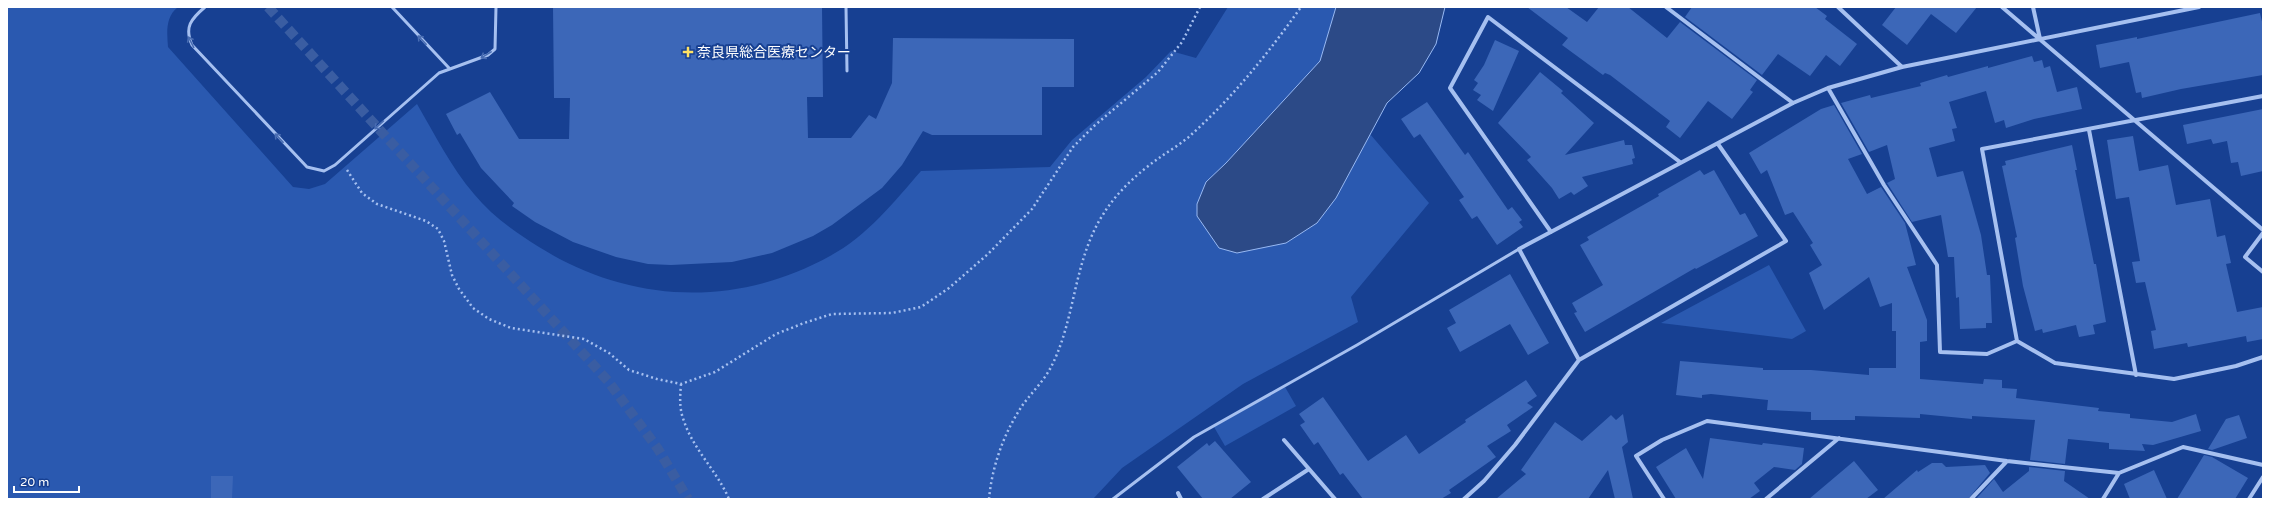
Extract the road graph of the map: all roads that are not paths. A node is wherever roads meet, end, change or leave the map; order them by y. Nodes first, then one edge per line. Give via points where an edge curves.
1 (205, 7) edge
2 (392, 7) edge
3 (496, 7) edge
4 (846, 7) edge
5 (1666, 7) edge
6 (1838, 7) edge
7 (2002, 7) edge
8 (2033, 7) edge
9 (2199, 7) edge
10 (2040, 39) junction
11 (1902, 67) junction
12 (449, 68) junction
13 (847, 71) dead end
14 (1828, 88) junction
15 (2263, 96) edge
16 (1793, 103) junction
17 (2136, 120) junction
18 (2089, 130) junction
19 (1718, 144) junction
20 (1680, 162) junction
21 (2263, 230) edge
22 (1551, 232) junction
23 (2263, 233) edge
24 (1519, 249) junction
25 (2263, 272) edge
26 (2017, 341) junction
27 (2263, 357) edge
28 (1580, 360) junction
29 (2136, 375) junction
30 (1839, 438) junction
31 (1284, 440) dead end
32 (2008, 461) junction
33 (2263, 465) edge
34 (1309, 469) junction
35 (2119, 473) junction
36 (2263, 477) edge
37 (1178, 493) dead end
38 (1113, 499) edge
39 (1182, 499) edge
40 (1263, 499) edge
41 (1335, 499) edge
42 (1464, 499) edge
43 (1664, 499) edge
44 (1766, 499) edge
45 (1971, 499) edge
46 (2103, 499) edge
47 (2249, 499) edge

12 -> 1 lane via 427,81 341,159 324,171 315,170 307,167 192,45 188,27 191,19
12 -> 2 lane
3 -> 12 lane via 494,49 488,55
4 - 13 lane
5 - 16 street
6 - 11 street
7 - 10 street
8 - 10 street
9 - 10 street
10 - 11 street
10 - 17 street
11 - 14 street
14 - 16 street
14 - 26 street via 1884,185 1937,265 1940,352 1987,354
15 - 17 street
16 - 19 street
17 - 18 street
17 - 21 street
18 - 26 street via 1982,149
18 - 29 street
19 - 20 street
19 - 28 street via 1786,241
20 - 22 street
20 - 22 street via 1488,17 1450,88
22 - 24 street
23 - 25 street via 2245,257
24 - 28 street
24 - 38 lane via 1194,437
26 - 29 street via 2054,364
27 - 29 street via 2236,366 2174,379
28 - 42 street via 1515,445 1484,481
30 - 32 street
30 - 43 street via 1707,421 1662,440 1636,456
30 - 44 street
31 - 34 street
32 - 35 street
32 - 45 street
33 - 35 street via 2183,447
34 - 40 street
34 - 41 street
35 - 46 street
36 - 47 street
37 - 39 street

